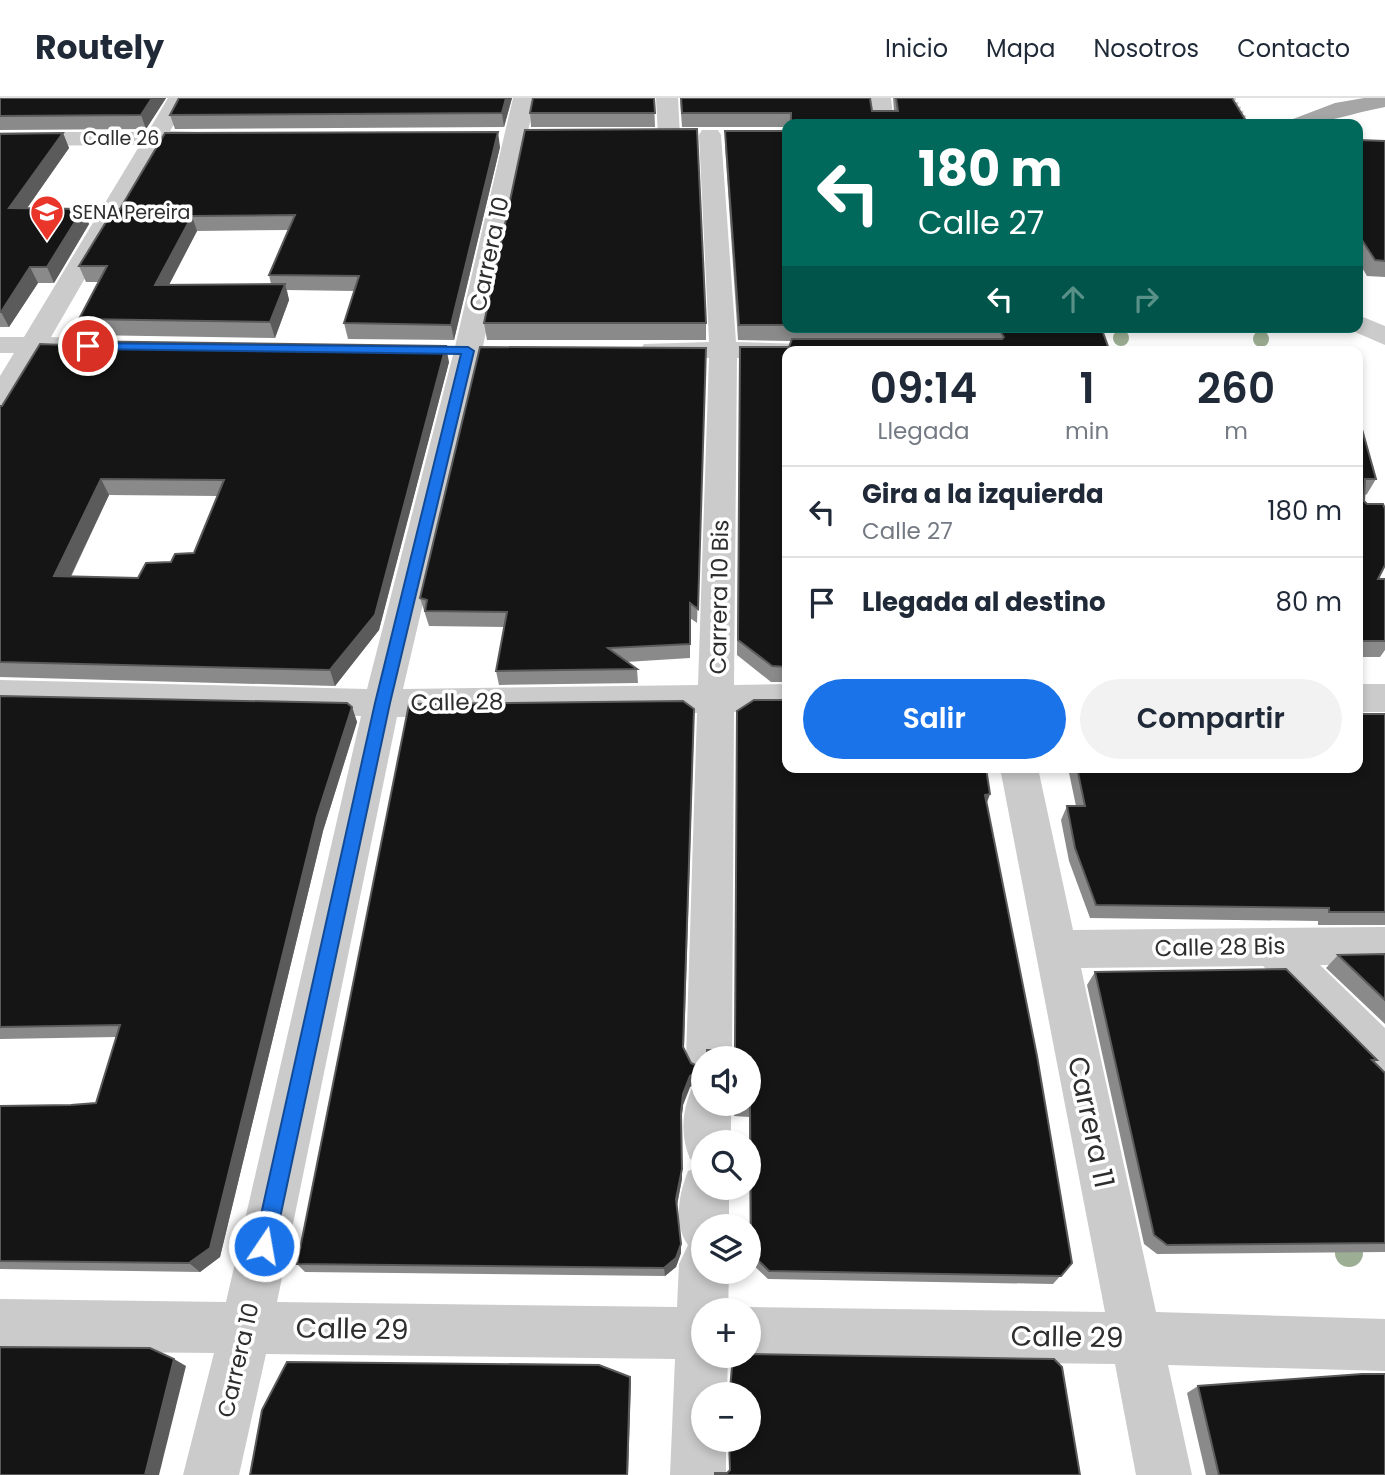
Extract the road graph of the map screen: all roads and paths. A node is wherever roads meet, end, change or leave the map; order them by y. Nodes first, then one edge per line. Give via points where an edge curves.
1 (180, 98) edge
2 (524, 98) edge
3 (667, 98) edge
4 (880, 98) edge
5 (1234, 98) edge
6 (1385, 101) edge
7 (882, 119) edge
8 (1247, 119) edge
9 (1314, 119) edge
10 (643, 136) edge
11 (669, 136) junction
12 (231, 138) edge
13 (0, 139) edge
14 (154, 139) junction
15 (1363, 326) edge
16 (1385, 337) edge
17 (0, 345) edge
18 (33, 345) junction
19 (115, 346) edge
20 (629, 350) edge
21 (723, 350) junction
22 (782, 351) edge
23 (1363, 354) edge
24 (1385, 354) edge
25 (0, 400) edge
26 (0, 694) edge
27 (782, 698) edge
28 (1363, 698) edge
29 (1385, 698) edge
30 (718, 699) junction
31 (382, 703) junction
32 (1020, 773) edge
33 (1385, 946) edge
34 (1272, 947) junction
35 (1055, 949) junction
36 (709, 1046) edge
37 (1385, 1058) edge
38 (0, 1325) edge
39 (246, 1328) junction
40 (691, 1333) edge
41 (761, 1334) edge
42 (1136, 1338) junction
43 (1385, 1345) edge
44 (713, 1368) edge
45 (211, 1475) edge
46 (698, 1475) edge
47 (1164, 1475) edge

1 - 14 street
2 - 31 street, Carrera 10
3 - 11 street
4 - 7 street
5 - 8 path
6 - 9 main road via 1343,108
10 - 11 street
11 - 21 street, Carrera 10 Bis via 723,136
12 - 14 street, Calle 26
13 - 14 street, Calle 26
14 - 18 street
15 - 16 street
17 - 18 street
18 - 19 street
18 - 25 street
20 - 21 street
21 - 22 street
21 - 30 street, Carrera 10 Bis
23 - 24 street
26 - 31 street, Calle 28
27 - 30 street, Calle 28
28 - 29 street
30 - 31 street, Calle 28
30 - 36 street, Carrera 10 Bis
31 - 39 street, Carrera 10
32 - 35 street, Carrera 11
33 - 34 street, Calle 28 Bis
34 - 35 street, Calle 28 Bis
34 - 37 street
35 - 42 street, Carrera 11
38 - 39 street, Calle 29
39 - 40 street, Calle 29
39 - 45 street, Carrera 10
41 - 42 street, Calle 29
42 - 43 street, Calle 29
42 - 47 street, Carrera 11
44 - 46 street

